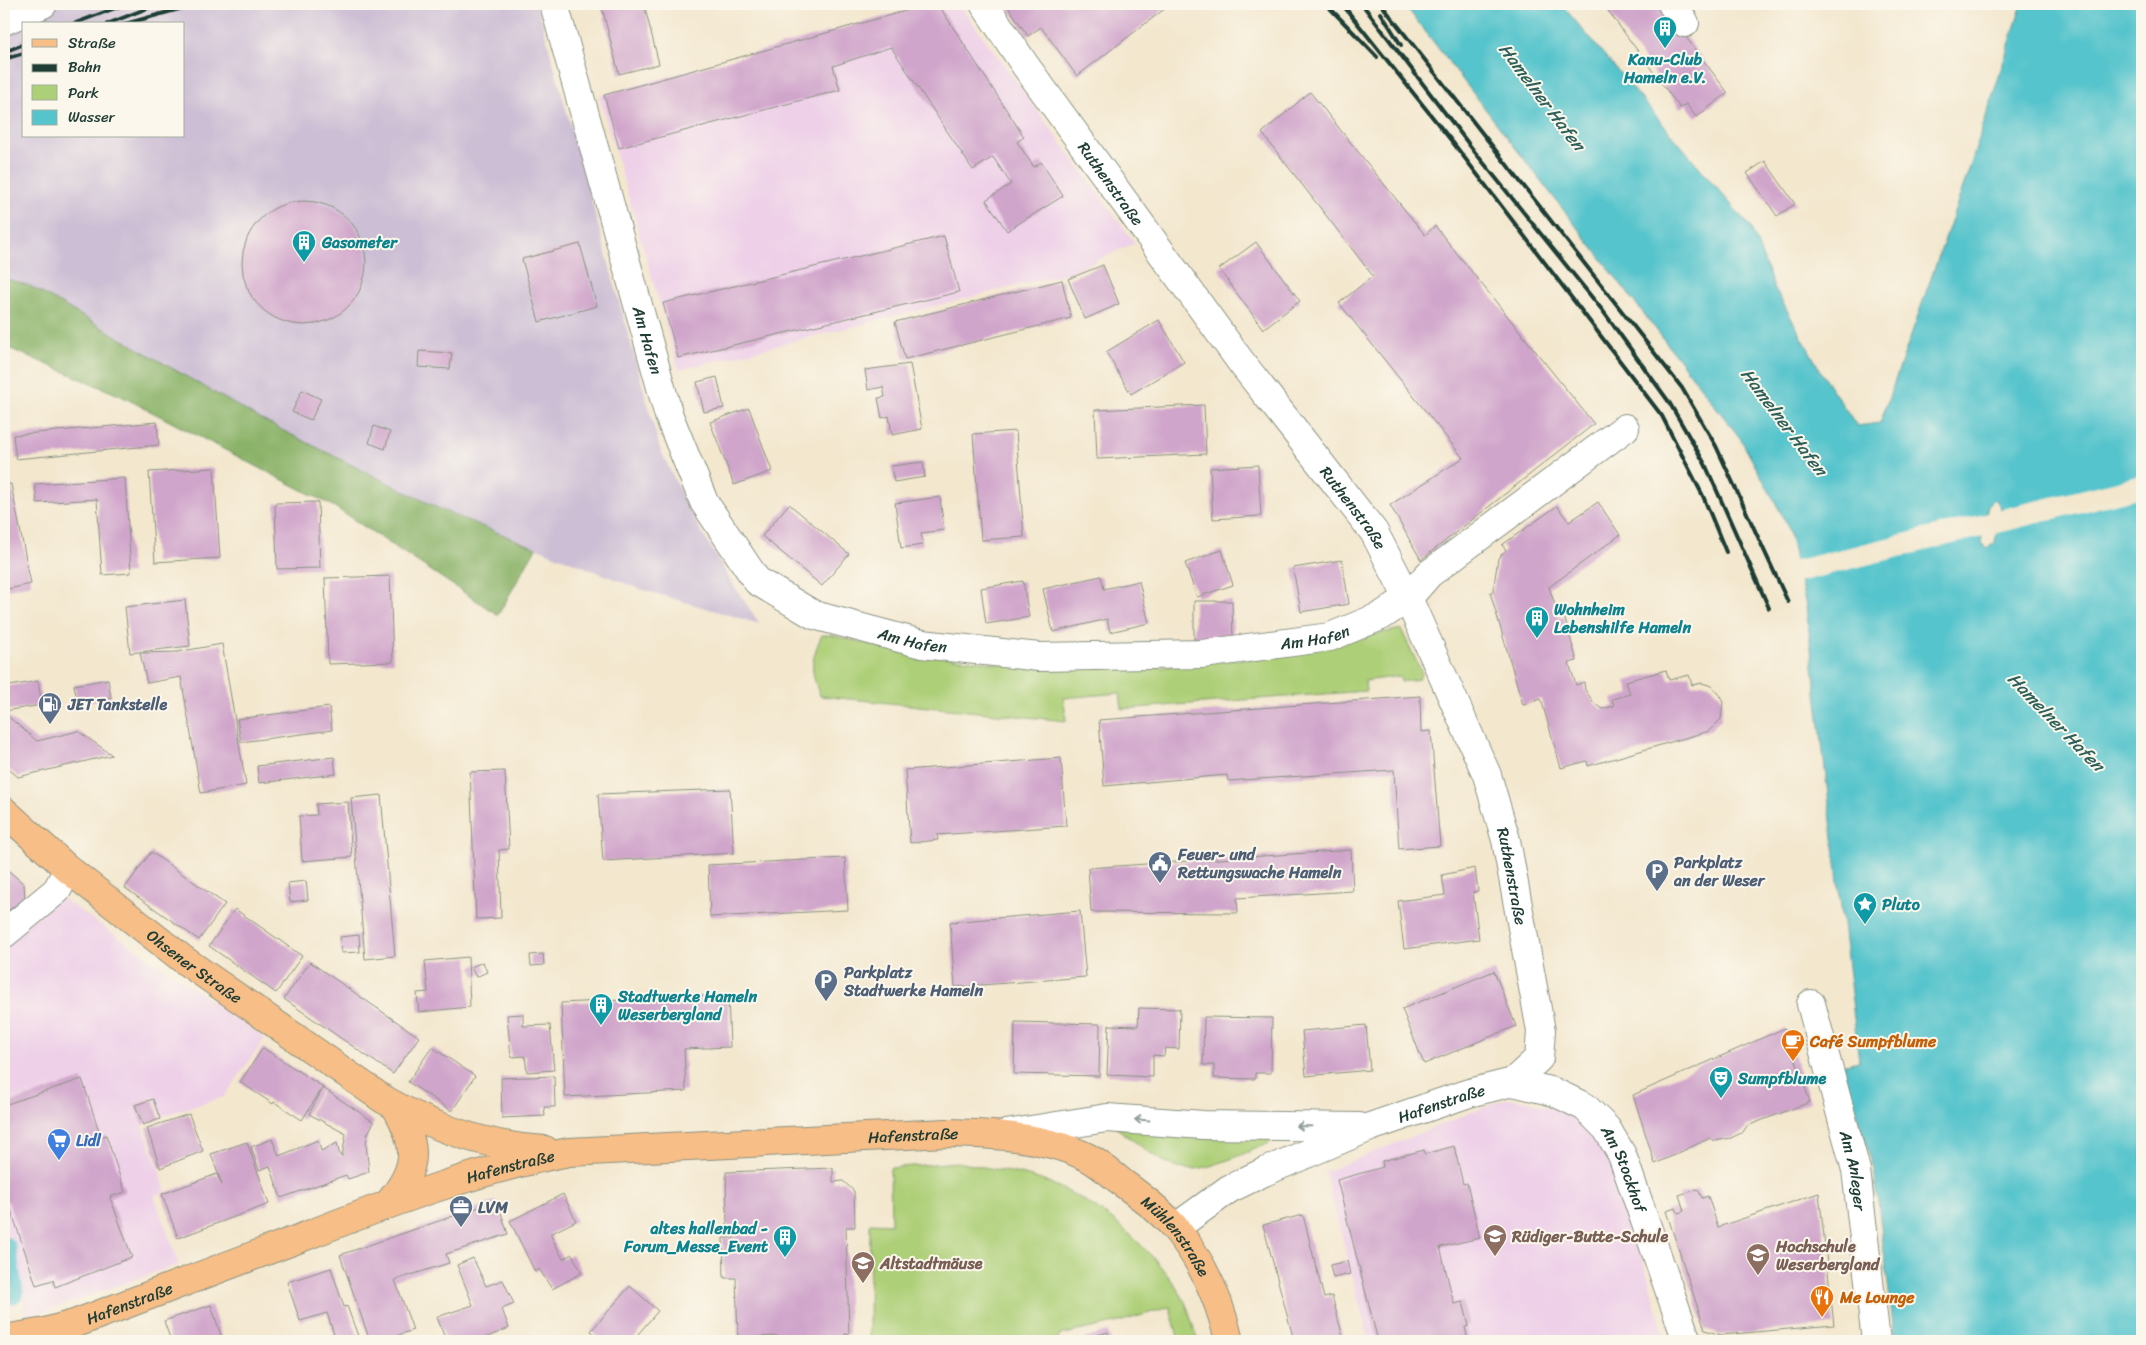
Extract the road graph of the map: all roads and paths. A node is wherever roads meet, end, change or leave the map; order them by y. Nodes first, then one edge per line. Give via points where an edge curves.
1 (44, 4) edge
2 (554, 4) edge
3 (984, 4) edge
4 (4, 21) edge
5 (1625, 428) dead end
6 (1408, 598) junction
7 (4, 811) edge
8 (68, 869) junction
9 (4, 934) edge
10 (1811, 1004) dead end
11 (1513, 1082) junction
12 (396, 1107) junction
13 (1370, 1127) junction
14 (1003, 1135) junction
15 (569, 1152) junction
16 (1087, 1157) joint
17 (388, 1204) junction
18 (1176, 1228) junction
19 (47, 1337) edge
20 (4, 1339) edge
21 (1229, 1341) edge
22 (1687, 1341) edge
23 (1876, 1341) edge

1 - 4 street
2 - 6 street, Am Hafen via 669,416 704,502 757,581 814,615 922,644 1039,657 1203,654 1330,636 1381,616
3 - 6 street, Ruthenstraße via 1025,66 1241,362 1374,532
5 - 6 street, Am Hafen via 1429,574
6 - 11 street, Ruthenstraße via 1487,775 1506,840 1541,1031 1539,1058
7 - 8 main road, Ohsener Straße
8 - 9 street via 57,890
8 - 12 main road, Ohsener Straße via 184,960
10 - 23 street, Am Anleger via 1856,1170
11 - 13 street, Hafenstraße via 1469,1093
11 - 22 street, Am Stockhof via 1554,1092 1585,1107 1607,1129 1622,1155
12 - 15 main road, Ohsener Straße via 479,1140
12 - 17 main road, Ohsener Straße via 411,1137 413,1151 410,1171
13 -> 14 street, Hafenstraße via 1203,1125 1107,1118
13 - 18 street, Hafenstraße via 1229,1189
14 - 15 main road, Hafenstraße via 946,1132 888,1134
14 - 16 main road, Hafenstraße
15 - 17 main road, Hafenstraße via 495,1168
16 - 18 main road, Mühlenstraße
17 - 19 main road, Hafenstraße
18 - 21 main road, Mühlenstraße via 1207,1278
19 - 20 main road, Hafenstraße

